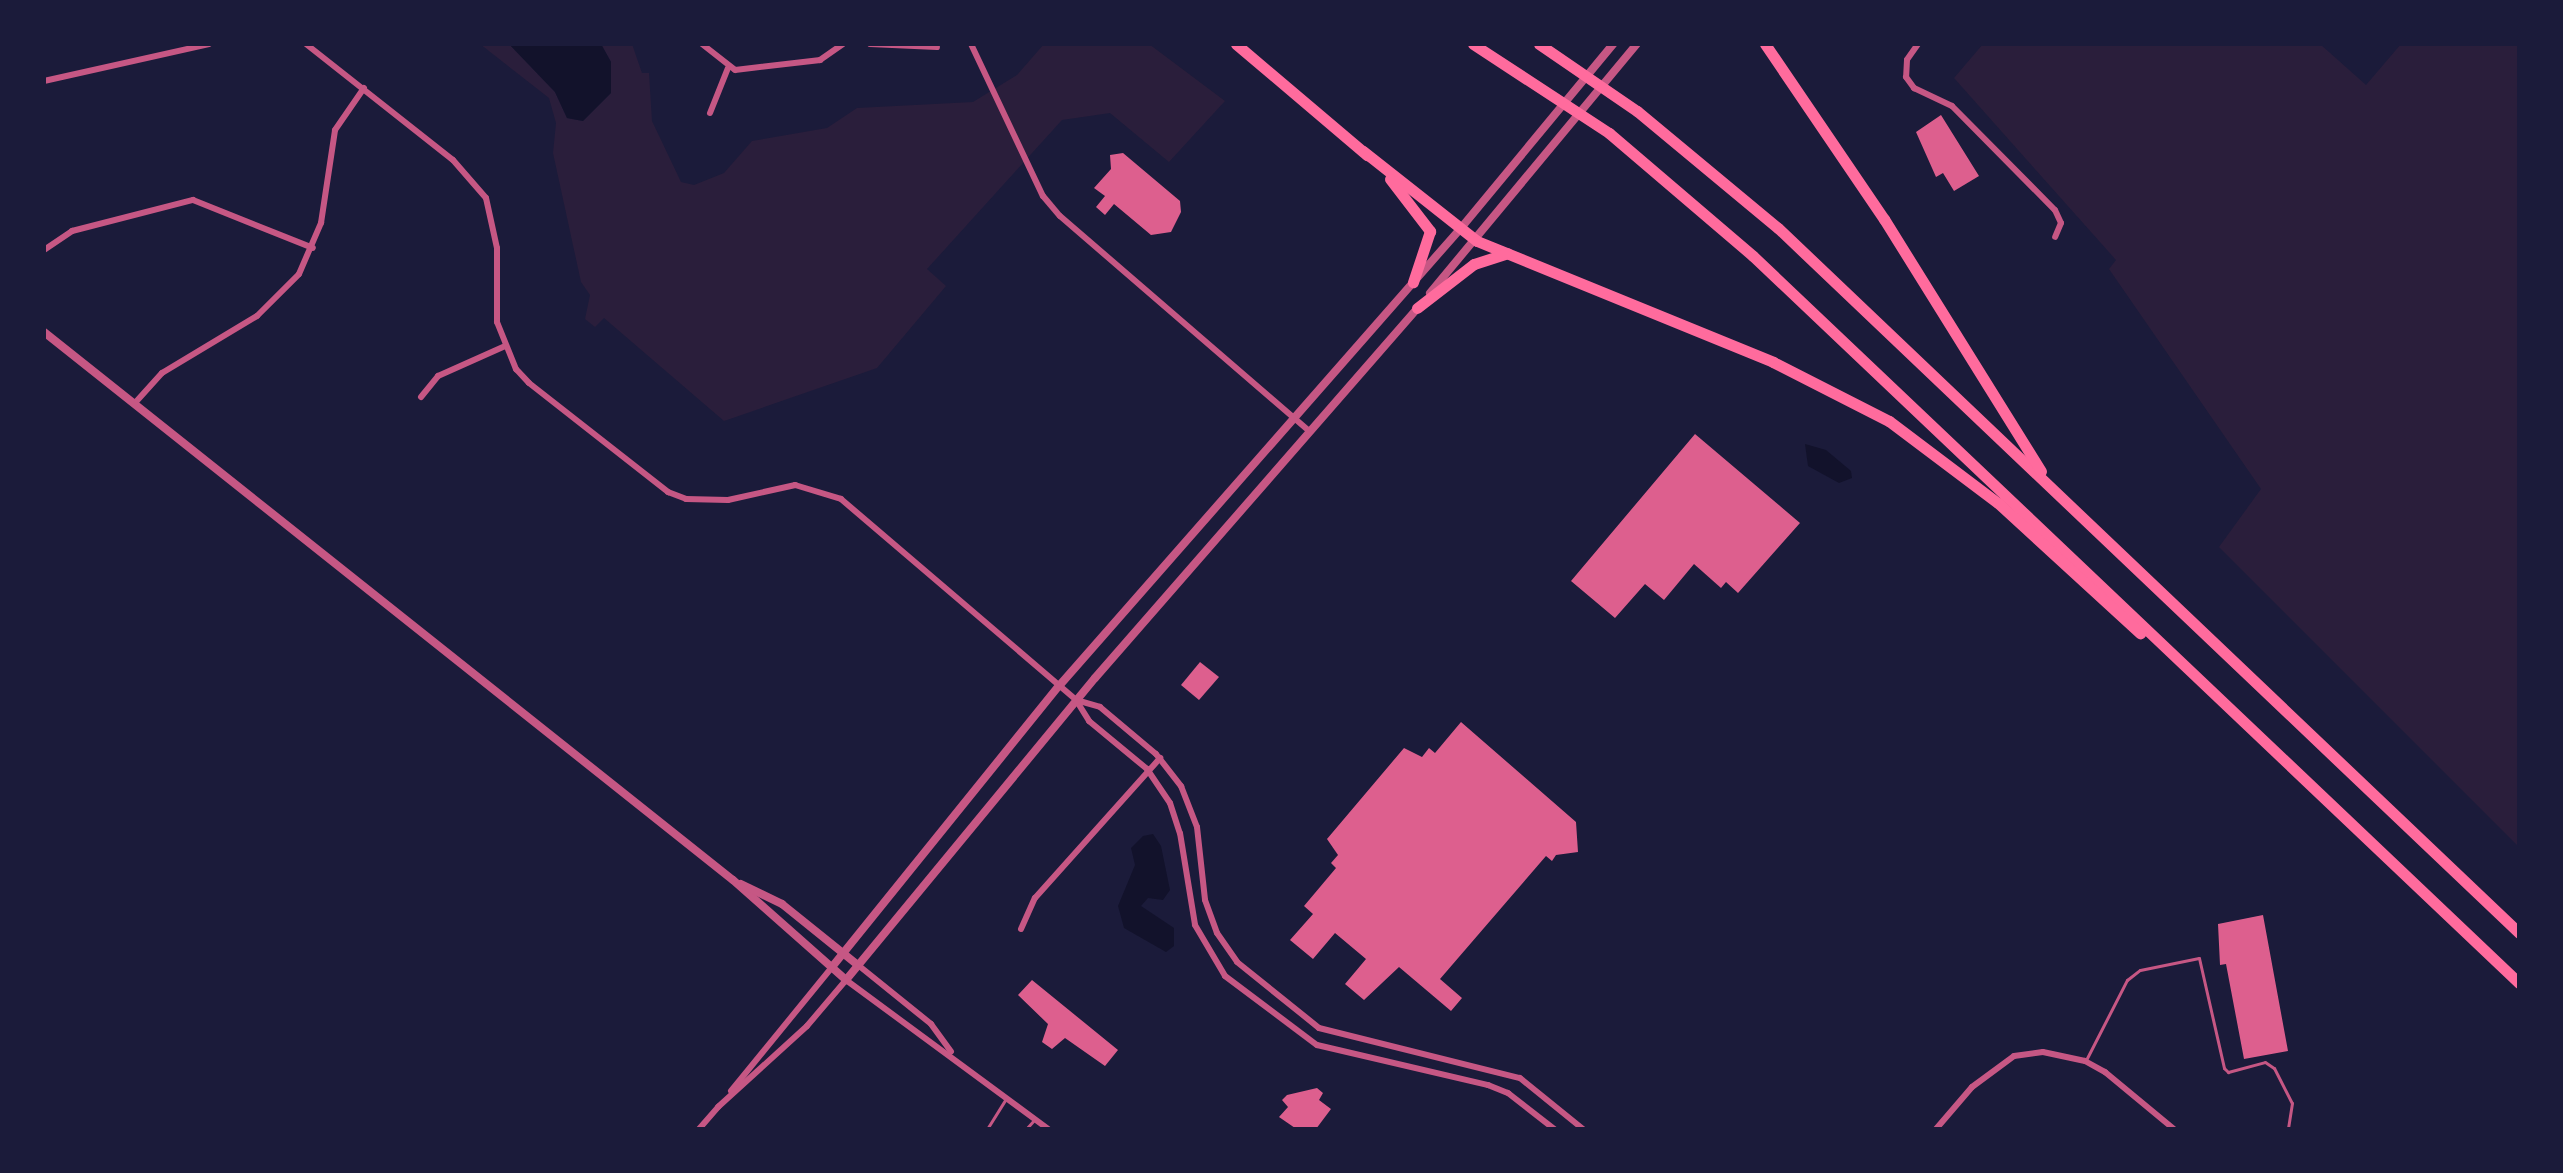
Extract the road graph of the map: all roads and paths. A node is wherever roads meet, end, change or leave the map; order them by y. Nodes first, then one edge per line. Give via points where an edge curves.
1 (209, 44) edge
2 (306, 44) edge
3 (702, 44) edge
4 (850, 44) edge
5 (870, 44) edge
6 (971, 44) edge
7 (1236, 44) edge
8 (1473, 44) edge
9 (1539, 44) edge
10 (1613, 44) edge
11 (1637, 44) edge
12 (1765, 44) edge
13 (1918, 44) edge
14 (841, 45) edge
15 (937, 47) dead end
16 (728, 68) junction
17 (44, 81) edge
18 (364, 88) junction
19 (710, 113) dead end
20 (1363, 151) junction
21 (1461, 228) junction
22 (2055, 237) dead end
23 (1477, 241) junction
24 (313, 248) junction
25 (44, 250) edge
26 (1507, 253) junction
27 (1413, 282) junction
28 (1417, 308) junction
29 (44, 332) edge
30 (505, 346) junction
31 (421, 397) dead end
32 (134, 404) junction
33 (1294, 418) junction
34 (1308, 430) junction
35 (2050, 486) junction
36 (2196, 679) junction
37 (1059, 686) junction
38 (1076, 700) junction
39 (1160, 758) junction
40 (1147, 769) junction
41 (733, 880) junction
42 (1021, 929) dead end
43 (2519, 933) edge
44 (844, 953) junction
45 (858, 965) junction
46 (832, 967) junction
47 (846, 980) junction
48 (2519, 983) edge
49 (953, 1055) junction
50 (2085, 1061) junction
51 (1007, 1097) junction
52 (718, 1107) junction
53 (1034, 1119) junction
54 (699, 1129) edge
55 (987, 1129) edge
56 (1026, 1129) edge
57 (1048, 1129) edge
58 (1554, 1129) edge
59 (1583, 1129) edge
60 (1936, 1129) edge
61 (2174, 1129) edge
62 (2288, 1129) edge

1 - 17 street
2 - 18 street
3 - 16 street
4 - 14 street
5 - 15 street
6 - 33 street via 1051,206
7 - 20 highway
8 - 36 highway via 1609,133 1832,329
9 - 35 highway via 1637,111 1778,228
10 - 21 street
11 - 23 street
12 - 35 highway via 1884,219
13 - 22 street via 1907,60 1906,77 1914,88 1952,106 2055,210 2061,223
14 - 16 street via 820,60
16 - 19 street
18 - 24 street via 335,130
18 - 30 street via 453,160 486,198 497,248 497,322
20 - 21 highway
20 - 27 highway via 1427,224 1430,241
21 - 23 highway
21 - 27 street
23 - 26 highway
23 - 28 street
24 - 25 street via 193,200 72,231
24 - 32 street via 283,295 162,373
26 - 28 highway via 1474,264
26 - 36 highway via 1773,362 1889,421 1998,503
27 - 33 street
28 - 34 street
29 - 32 street
30 - 31 street via 438,376
30 - 37 street via 529,383 668,492 686,499 728,500 795,485 835,495
32 - 41 street
33 - 34 street
33 - 37 street
34 - 38 street
35 - 43 highway
36 - 48 highway
37 - 38 street
37 - 44 street
38 - 39 street via 1100,707
38 - 40 street via 1089,721
38 - 45 street
39 - 40 street
39 - 59 street via 1189,804 1205,900 1217,933 1237,962 1319,1028 1520,1078
40 - 42 street via 1035,898
40 - 58 street via 1170,803 1180,833 1195,925 1225,976 1317,1045 1488,1085 1508,1093
41 - 44 street via 782,904
41 - 46 street
44 - 45 street
44 - 46 street
45 - 47 street
45 - 49 street via 931,1024
46 - 47 street
46 - 52 street
47 - 49 street via 919,1039
47 - 52 street via 807,1026
49 - 51 street
50 - 60 street via 2043,1052 2014,1056 1972,1087
50 - 61 street
50 - 62 lane via 2127,980 2140,970 2199,958 2224,1068 2228,1072 2265,1062 2274,1068 2292,1103
51 - 53 street
51 - 55 lane
52 - 54 street
53 - 56 lane
53 - 57 street

